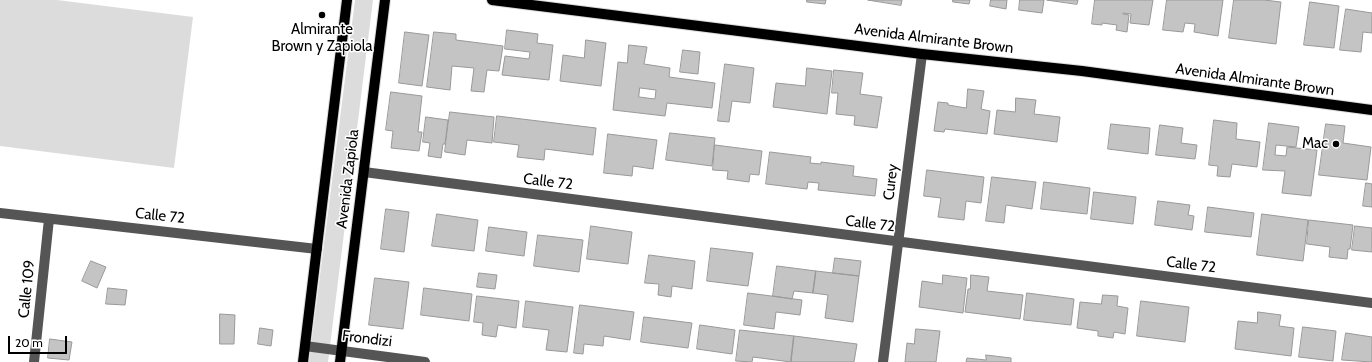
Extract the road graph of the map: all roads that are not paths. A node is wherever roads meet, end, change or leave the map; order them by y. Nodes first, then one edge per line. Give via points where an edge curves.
1 (347, 0) edge
2 (385, 0) edge
3 (492, 0) edge
4 (922, 54) junction
5 (1372, 110) edge
6 (364, 172) junction
7 (0, 214) edge
8 (49, 219) junction
9 (899, 243) junction
10 (317, 248) junction
11 (1372, 303) edge
12 (305, 346) junction
13 (341, 351) junction
14 (34, 362) edge
15 (303, 362) edge
16 (340, 362) edge
17 (425, 362) edge
18 (884, 362) edge

1 - 10 main road, Avenida Zapiola
2 - 6 main road, Avenida Zapiola
3 - 4 main road, Avenida Almirante Brown
4 - 5 main road, Avenida Almirante Brown via 1082,71
4 - 9 street, Curey
6 - 9 street, Calle 72
6 - 13 main road, Avenida Zapiola
7 - 8 street, Calle 72
8 - 10 street, Calle 72
8 - 14 street, Calle 109
9 - 11 street, Calle 72
9 - 18 street, Curey
10 - 12 main road, Avenida Zapiola
12 - 13 street, Frondizi
12 - 15 main road, Avenida Zapiola
13 - 16 main road, Avenida Zapiola
13 - 17 street, Frondizi

